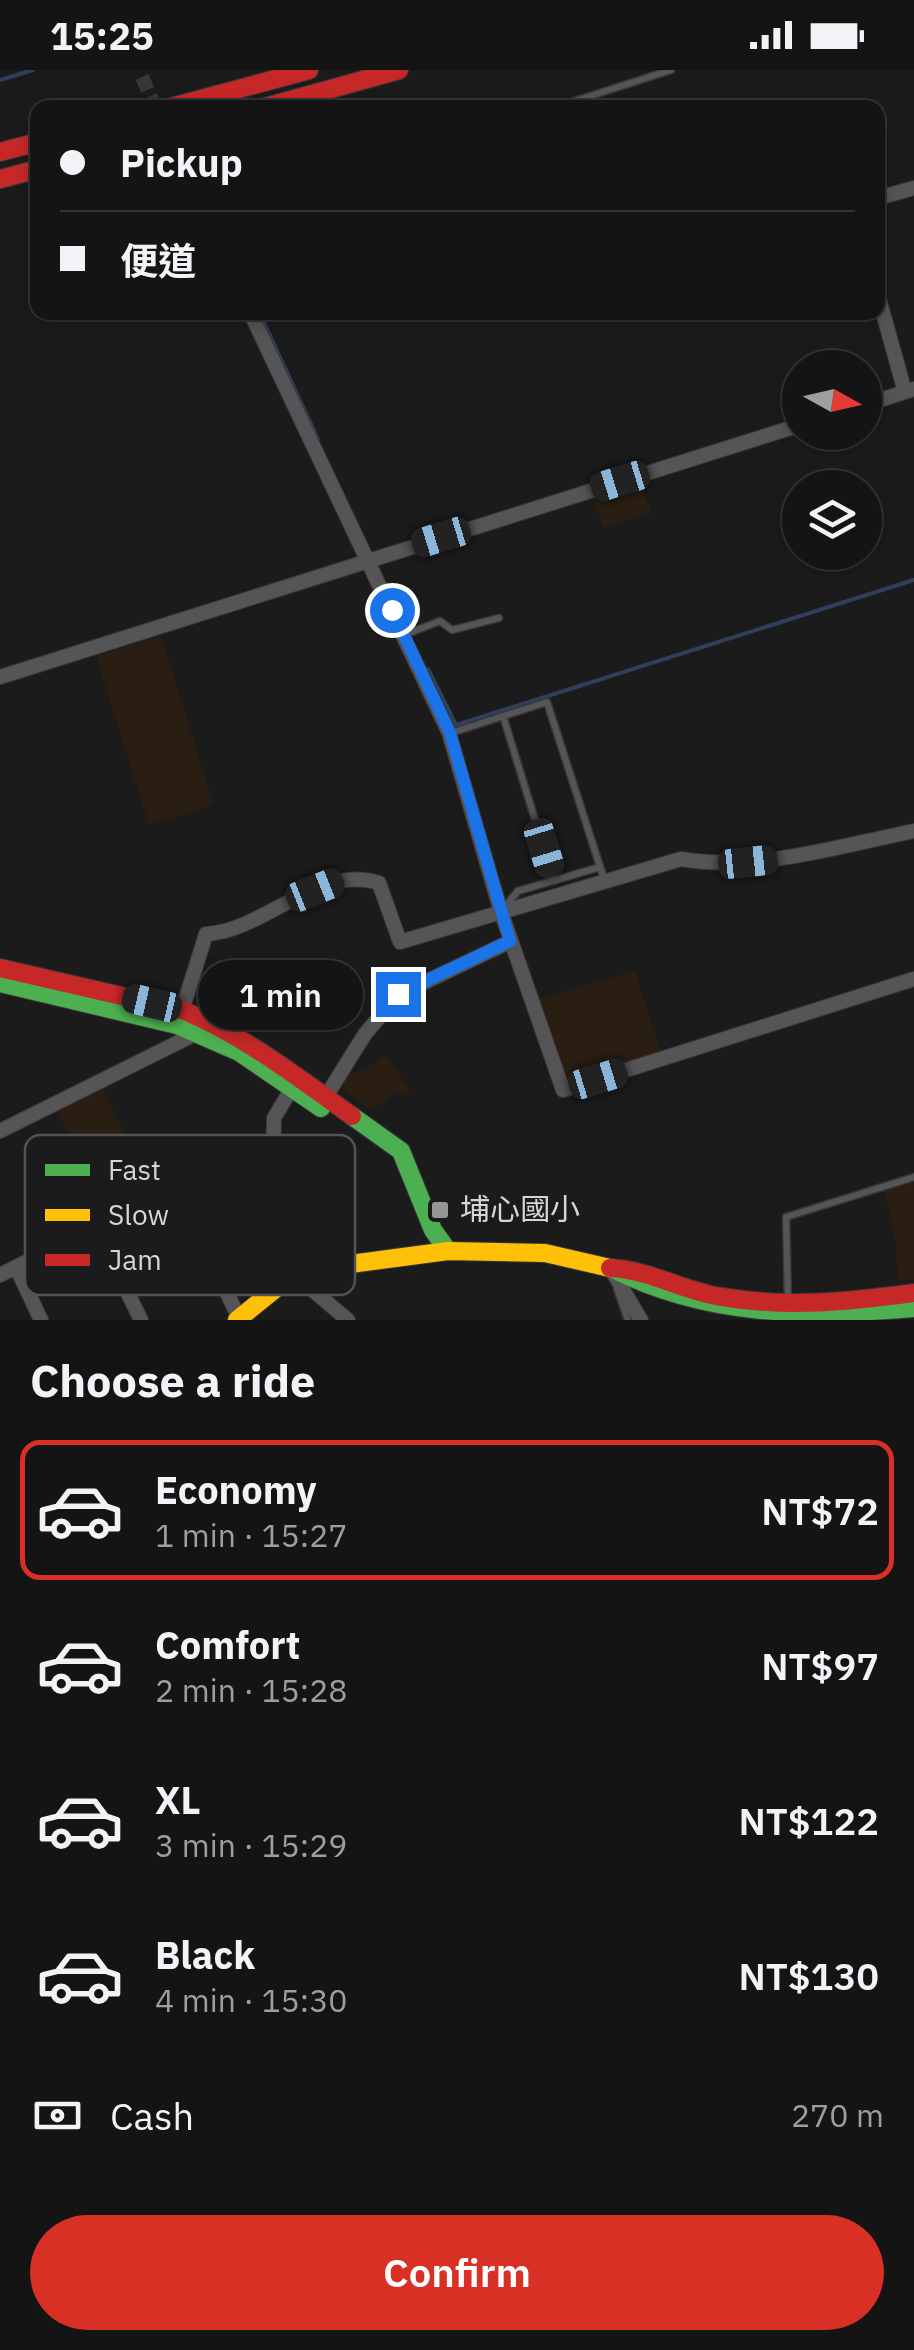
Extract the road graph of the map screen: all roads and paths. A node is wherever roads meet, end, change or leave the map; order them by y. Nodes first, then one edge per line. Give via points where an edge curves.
1 (309, 70) edge
2 (400, 70) edge
3 (671, 70) edge
4 (198, 100) edge
5 (291, 100) edge
6 (578, 100) edge
7 (30, 144) edge
8 (0, 152) edge
9 (30, 171) edge
10 (0, 179) edge
11 (914, 188) edge
12 (885, 196) edge
13 (885, 317) edge
14 (254, 320) edge
15 (909, 391) edge
16 (882, 400) edge
17 (782, 431) edge
18 (369, 559) junction
19 (499, 618) dead end
20 (404, 635) junction
21 (0, 677) edge
22 (502, 716) junction
23 (450, 733) junction
24 (914, 831) edge
25 (602, 874) junction
26 (554, 880) junction
27 (501, 912) junction
28 (510, 941) junction
29 (0, 968) edge
30 (914, 980) edge
31 (0, 982) edge
32 (180, 1017) junction
33 (201, 1026) junction
34 (295, 1083) junction
35 (322, 1102) junction
36 (0, 1131) edge
37 (274, 1135) edge
38 (415, 1176) junction
39 (914, 1177) edge
40 (448, 1250) junction
41 (355, 1262) edge
42 (25, 1264) edge
43 (16, 1268) junction
44 (611, 1268) junction
45 (0, 1275) edge
46 (25, 1287) edge
47 (914, 1293) edge
48 (29, 1295) edge
49 (129, 1295) edge
50 (227, 1295) edge
51 (268, 1295) edge
52 (318, 1295) edge
53 (914, 1308) edge
54 (789, 1311) edge
55 (238, 1319) edge
56 (41, 1320) edge
57 (141, 1320) edge
58 (348, 1320) edge
59 (628, 1320) edge
60 (641, 1320) edge

1 - 4 main road
2 - 5 main road
3 - 6 lane
7 - 8 main road
9 - 10 main road
11 - 12 street
13 - 15 street
14 - 18 street
15 - 16 street
17 - 18 street
18 - 20 street
18 - 21 street
19 - 20 lane via 452,630 440,621
20 - 23 street
22 - 23 lane
22 - 25 lane via 548,702
22 - 26 lane
23 - 27 street
24 - 25 street via 770,860 681,858
25 - 26 lane
25 - 27 street
26 - 27 lane via 518,891
27 - 28 street
27 - 32 street via 400,942 379,883 336,882 236,930 206,934
28 - 30 street via 563,1090
28 - 35 street via 398,994
29 - 32 main road
31 - 32 main road
32 - 33 main road
33 - 34 main road via 240,1036
33 - 36 street
34 - 35 main road
34 - 37 street via 274,1118
35 - 38 main road
35 - 38 main road via 401,1151
38 - 40 main road via 430,1226
39 - 54 lane via 786,1217
40 - 41 main road
40 - 44 main road via 545,1253
42 - 43 street
43 - 45 street
43 - 46 street
44 - 54 main road
44 - 59 lane
44 - 60 street
47 - 54 main road
48 - 56 street
49 - 57 street
50 - 55 street
51 - 55 main road
52 - 58 street
53 - 54 main road

